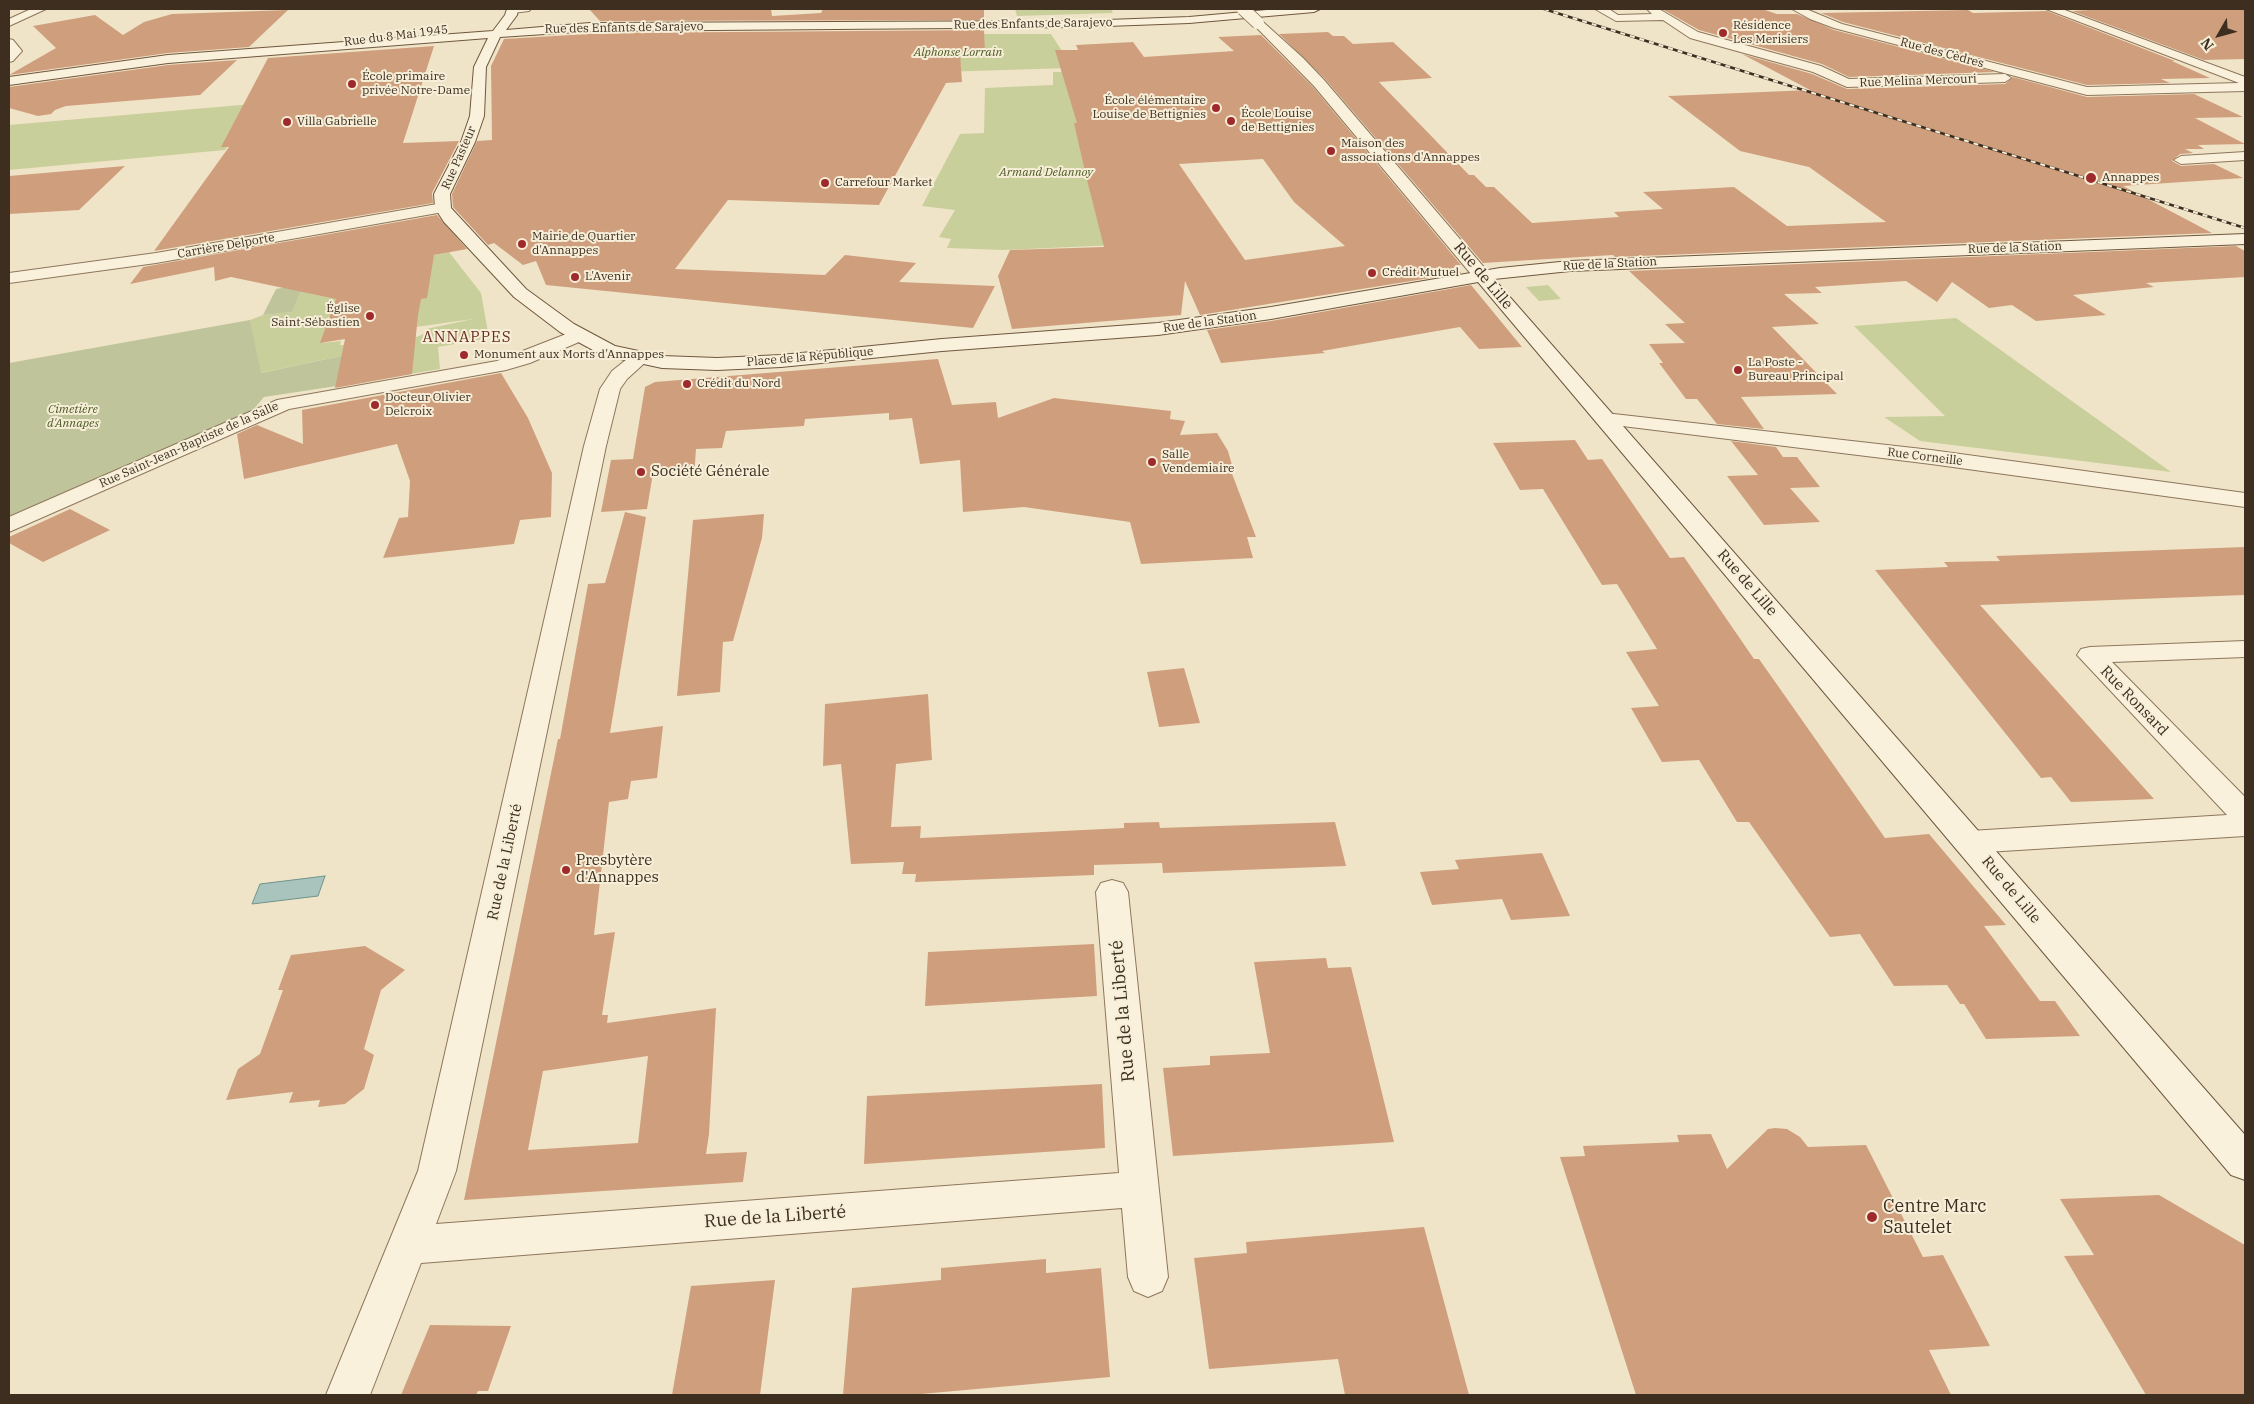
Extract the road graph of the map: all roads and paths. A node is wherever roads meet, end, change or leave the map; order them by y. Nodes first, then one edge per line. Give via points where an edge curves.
1 (40, 9) edge
2 (517, 9) edge
3 (1243, 9) edge
4 (1314, 9) edge
5 (1601, 9) edge
6 (1652, 9) edge
7 (1798, 9) edge
8 (2052, 9) edge
9 (1664, 17) junction
10 (9, 23) edge
11 (500, 29) junction
12 (9, 43) edge
13 (9, 58) edge
14 (126, 65) junction
15 (2035, 77) junction
16 (9, 81) edge
17 (2245, 81) edge
18 (9, 85) edge
19 (2245, 87) edge
20 (2087, 91) junction
21 (2035, 92) dead end
22 (2245, 156) edge
23 (2181, 160) dead end
24 (443, 208) junction
25 (2245, 239) edge
26 (1482, 276) junction
27 (9, 278) edge
28 (516, 289) joint
29 (579, 335) junction
30 (980, 343) joint
31 (639, 359) junction
32 (1605, 418) junction
33 (2245, 500) edge
34 (9, 525) edge
35 (2245, 649) edge
36 (2245, 815) edge
37 (2245, 825) edge
38 (1970, 842) junction
39 (1112, 892) dead end
40 (2245, 1163) edge
41 (1140, 1189) junction
42 (409, 1245) junction
43 (1148, 1277) dead end
44 (348, 1395) edge

1 - 10 street
2 - 11 street, Rue Pasteur
3 - 26 street, Rue de Lille, bridge via 1319,83
4 - 11 street, Rue des Enfants de Sarajevo via 1115,23
5 - 9 street via 1616,18
6 - 9 street, Rue Melina Mercouri
7 - 15 street, Rue des Cèdres via 1828,22
8 - 17 street
9 - 15 street, Rue Melina Mercouri via 1694,35 1817,69 1847,83
11 - 14 street, Rue du 8 Mai 1945
11 - 24 street, Rue Pasteur via 480,67 477,116 444,190
12 - 13 street via 16,51
14 - 16 street, Rue du 8 Mai 1945
14 - 18 street, Rue du 8 Mai 1945
15 - 20 street, Rue des Cèdres
19 - 20 street, Rue des Cèdres
20 - 21 street, Rue des Cèdres
22 - 23 street
24 - 27 street, Carrière Delporte via 177,254
24 - 28 street, Rue Pasteur
25 - 26 street, Rue de la Station via 1617,263
26 - 30 street, Rue de la Station via 1198,324
26 - 32 street, Rue de Lille
28 - 29 street, Place de la République
29 - 31 street, Place de la République via 609,351
29 - 34 street, Rue Saint-Jean-Baptiste de la Salle via 523,359 492,368 284,404
30 - 31 street, Place de la République via 739,364 678,364
31 - 42 street, Rue de la Liberté via 619,375 610,389 437,1171
32 - 33 street, Rue Corneille via 1931,457
32 - 38 street, Rue de Lille
35 - 36 street, Rue Ronsard via 2090,655
37 - 38 street
38 - 40 street, Rue de Lille
39 - 41 street, Rue de la Liberté
41 - 42 street, Rue de la Liberté
41 - 43 street, Rue de la Liberté
42 - 44 street, Rue de la Liberté

